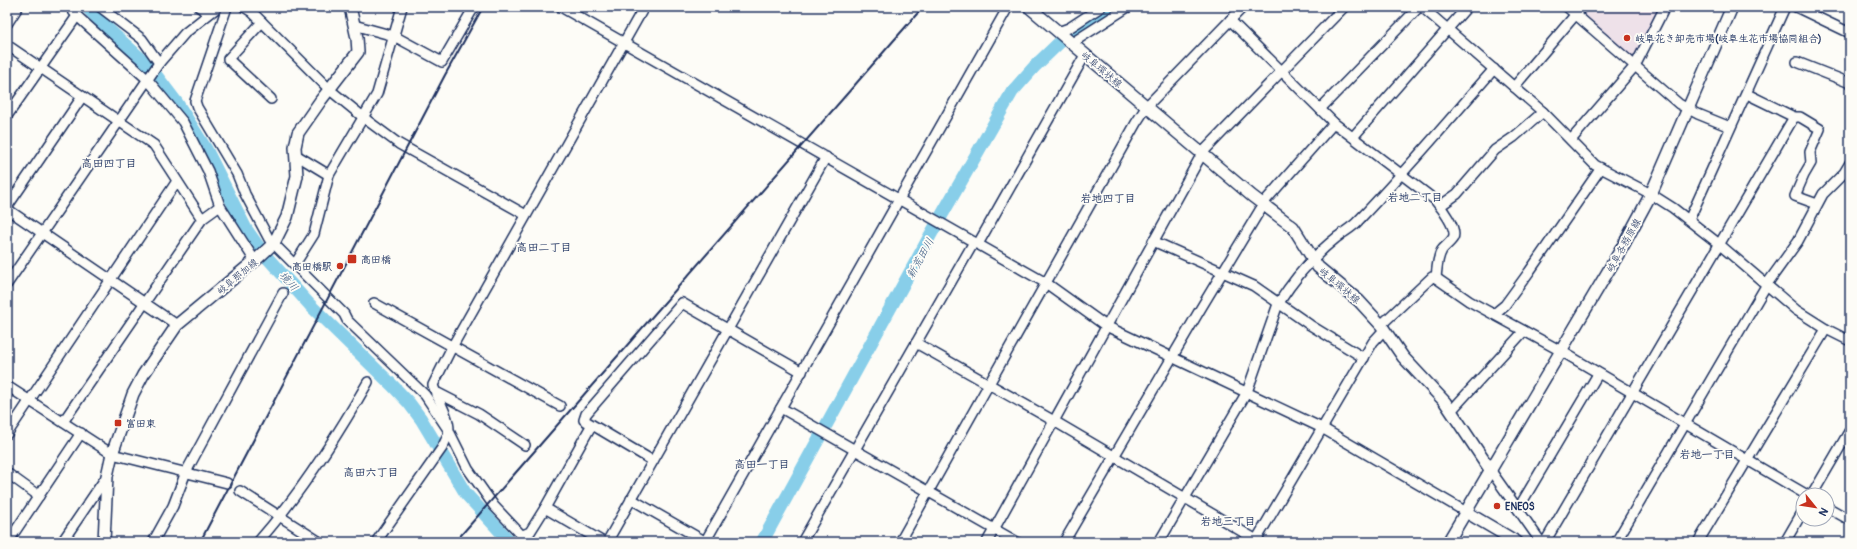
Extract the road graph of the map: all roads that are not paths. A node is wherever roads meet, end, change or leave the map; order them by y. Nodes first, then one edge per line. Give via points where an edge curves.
1 (18, 7) edge
2 (70, 7) edge
3 (100, 7) edge
4 (199, 7) edge
5 (218, 7) edge
6 (227, 7) edge
7 (244, 7) edge
8 (350, 7) edge
9 (402, 7) edge
10 (474, 7) edge
11 (561, 7) edge
12 (644, 7) edge
13 (1008, 7) edge
14 (1029, 7) edge
15 (1101, 7) edge
16 (1128, 7) edge
17 (1243, 7) edge
18 (1344, 7) edge
19 (1419, 7) edge
20 (1422, 7) edge
21 (1467, 7) edge
22 (1566, 7) edge
23 (1582, 7) edge
24 (1665, 7) edge
25 (1732, 7) edge
26 (1785, 7) edge
27 (1796, 7) edge
28 (253, 10) edge
29 (209, 13) junction
30 (1576, 15) junction
31 (77, 16) junction
32 (1230, 20) junction
33 (262, 22) junction
34 (7, 24) edge
35 (354, 25) junction
36 (1448, 29) junction
37 (1058, 32) junction
38 (1850, 33) edge
39 (394, 36) junction
40 (623, 43) junction
41 (1072, 43) junction
42 (7, 45) edge
43 (1085, 55) junction
44 (1797, 62) dead end
45 (159, 63) junction
46 (1635, 66) junction
47 (40, 68) junction
48 (1494, 70) junction
49 (1282, 71) junction
50 (147, 79) junction
51 (1850, 83) edge
52 (1514, 86) junction
53 (330, 90) junction
54 (1747, 94) junction
55 (82, 97) junction
56 (271, 99) dead end
57 (1147, 106) junction
58 (1320, 109) junction
59 (1688, 109) junction
60 (1543, 112) junction
61 (7, 116) edge
62 (1794, 117) junction
63 (364, 118) junction
64 (118, 121) junction
65 (1334, 123) junction
66 (1730, 127) junction
67 (1353, 137) junction
68 (1571, 140) junction
69 (1203, 152) junction
70 (296, 155) junction
71 (826, 157) junction
72 (1850, 163) edge
73 (1601, 168) junction
74 (1401, 173) junction
75 (329, 175) junction
76 (177, 181) junction
77 (1651, 194) junction
78 (900, 200) junction
79 (1264, 204) junction
80 (1817, 204) junction
81 (220, 206) junction
82 (1440, 206) junction
83 (7, 208) edge
84 (526, 215) junction
85 (202, 219) junction
86 (1689, 220) junction
87 (42, 232) junction
88 (1153, 241) junction
89 (976, 243) junction
90 (1719, 244) junction
91 (272, 245) junction
92 (1312, 259) junction
93 (257, 260) junction
94 (295, 264) junction
95 (1223, 272) junction
96 (1436, 278) junction
97 (110, 280) junction
98 (1046, 283) junction
99 (7, 284) edge
100 (1767, 284) junction
101 (283, 293) dead end
102 (144, 303) junction
103 (374, 303) dead end
104 (1278, 304) junction
105 (1494, 314) junction
106 (177, 325) junction
107 (1106, 326) junction
108 (1382, 328) junction
109 (1826, 329) junction
110 (728, 330) junction
111 (1524, 331) junction
112 (1850, 341) edge
113 (916, 343) junction
114 (452, 347) junction
115 (1561, 351) junction
116 (1172, 358) junction
117 (1364, 358) junction
118 (802, 372) junction
119 (1598, 374) junction
120 (368, 382) dead end
121 (989, 384) junction
122 (7, 386) edge
123 (1247, 392) junction
124 (436, 394) junction
125 (1632, 394) junction
126 (29, 401) junction
127 (560, 406) dead end
128 (781, 408) junction
129 (1451, 411) junction
130 (1054, 420) junction
131 (63, 422) junction
132 (1685, 424) junction
133 (591, 426) junction
134 (1322, 428) junction
135 (1850, 430) edge
136 (81, 433) junction
137 (7, 434) edge
138 (448, 435) junction
139 (525, 446) dead end
140 (855, 450) junction
141 (112, 454) junction
142 (1115, 456) junction
143 (653, 461) junction
144 (1748, 461) junction
145 (1491, 471) junction
146 (186, 472) junction
147 (7, 473) edge
148 (107, 476) junction
149 (227, 484) dead end
150 (1817, 487) edge
151 (1795, 488) edge
152 (240, 491) dead end
153 (929, 492) junction
154 (39, 496) junction
155 (1185, 498) junction
156 (631, 499) junction
157 (545, 508) junction
158 (1518, 509) junction
159 (1466, 512) junction
160 (1835, 512) edge
161 (280, 516) junction
162 (1850, 520) edge
163 (1795, 525) edge
164 (994, 529) junction
165 (526, 538) edge
166 (1257, 541) edge
167 (8, 542) edge
168 (62, 542) edge
169 (104, 542) edge
170 (153, 542) edge
171 (258, 542) edge
172 (320, 542) edge
173 (376, 542) edge
174 (603, 542) edge
175 (607, 542) edge
176 (706, 542) edge
177 (802, 542) edge
178 (900, 542) edge
179 (987, 542) edge
180 (1017, 542) edge
181 (1064, 542) edge
182 (1159, 542) edge
183 (1448, 542) edge
184 (1517, 542) edge
185 (1541, 542) edge
186 (1545, 542) edge
187 (1616, 542) edge
188 (1698, 542) edge
189 (1785, 542) edge

1 - 34 street
2 - 31 street
3 - 45 street via 142,39
4 - 29 street
5 - 29 street
6 - 91 street via 195,101 237,174
7 - 28 street
8 - 35 main road, 岐阜那加線
9 - 39 street
10 - 39 street via 442,62
11 - 40 street
12 - 40 street
13 - 78 street
14 - 37 main road, 岐阜環状線
15 - 37 street
16 - 41 street
17 - 32 street
18 - 49 street
19 - 58 street
20 - 36 street
21 - 36 street
22 - 30 street
23 - 30 street
24 - 46 street
25 - 59 main road, 岐阜各務原線
26 - 54 street
27 - 38 street
28 - 33 street
29 - 45 street via 185,33
30 - 46 street
30 - 52 street
31 - 47 street
31 - 50 street
32 - 49 street
32 - 57 street
33 - 53 street
33 - 56 street via 228,59
35 - 39 street
35 - 53 main road, 岐阜那加線 via 358,52
36 - 48 street
36 - 67 street
37 - 41 main road, 岐阜環状線
39 - 63 street via 377,94
40 - 71 street
40 - 84 street
41 - 43 main road, 岐阜環状線
42 - 47 street
43 - 57 main road, 岐阜環状線
43 - 89 street
44 - 51 street
45 - 50 street
46 - 59 street
46 - 68 street
47 - 55 street
47 - 61 street
48 - 52 street
48 - 74 street
49 - 58 street
49 - 69 street
50 - 64 street
50 - 81 street via 182,122 208,171
52 - 60 street
53 - 63 street
53 - 70 main road, 岐阜那加線 via 298,133
54 - 62 street
54 - 66 street
55 - 64 street
55 - 83 street
57 - 69 main road, 岐阜環状線
57 - 98 street
58 - 65 street
59 - 66 street
59 - 77 main road, 岐阜各務原線
60 - 68 street
60 - 82 street via 1495,150 1457,194
62 - 80 street via 1800,117 1820,129 1810,152 1811,164 1796,196
62 - 90 street
63 - 75 street
63 - 84 street via 407,148
64 - 76 street via 154,145
64 - 87 street
65 - 67 street
65 - 79 street
66 - 86 street
67 - 74 street
68 - 73 street
69 - 79 main road, 岐阜環状線
69 - 88 street
70 - 75 street
70 - 91 main road, 岐阜那加線 via 292,200 283,226
71 - 78 street
71 - 110 street
72 - 80 street
73 - 77 street
73 - 105 street via 1505,305
74 - 82 street
74 - 92 street via 1355,224
75 - 94 street via 314,234
76 - 85 street
76 - 97 street
77 - 86 street
77 - 115 main road, 岐阜各務原線
78 - 89 street
78 - 118 street
79 - 92 main road, 岐阜環状線 via 1293,227
79 - 95 street
80 - 100 street via 1798,241
81 - 85 street
81 - 93 street
82 - 96 street via 1454,232 1453,238 1442,250
83 - 87 street
84 - 114 street
85 - 102 street
86 - 90 street
87 - 97 street
87 - 99 street
88 - 95 street
88 - 107 street
89 - 98 street
89 - 113 street
90 - 100 street
90 - 125 street
91 - 93 main road, 岐阜那加線
91 - 94 street
92 - 104 street
92 - 108 main road, 岐阜環状線 via 1318,267 1360,301
93 - 106 main road, 岐阜那加線
94 - 138 street via 379,352 425,395
95 - 104 street via 1254,286
95 - 116 street
96 - 105 street via 1469,301
96 - 108 street via 1432,277
97 - 102 street
97 - 126 street
98 - 107 street
98 - 121 street
100 - 109 street via 1796,310
100 - 132 street
101 - 146 street
102 - 106 street
102 - 131 street
103 - 114 street
104 - 117 street
104 - 123 street
105 - 111 street
106 - 141 main road, 岐阜那加線 via 133,394
107 - 116 street
107 - 130 street
108 - 117 street
108 - 129 main road, 岐阜環状線 via 1403,357
109 - 112 street
109 - 144 street
110 - 118 street
110 - 133 street via 682,303 586,414 584,420
110 - 143 street
111 - 115 street
111 - 129 street
113 - 121 street
113 - 140 street
114 - 124 street via 433,385
114 - 127 street
115 - 119 street
115 - 145 main road, 岐阜各務原線
116 - 123 street
116 - 142 street
117 - 134 street
118 - 128 street
119 - 125 street
119 - 158 street
120 - 161 street via 338,435
121 - 130 street
121 - 153 street
122 - 126 street
123 - 134 street
123 - 155 street
124 - 138 street via 447,421
124 - 139 street via 479,414
125 - 132 street
125 - 186 street
126 - 131 street
126 - 137 street
128 - 140 street
128 - 176 street
129 - 145 main road, 岐阜環状線
130 - 142 street
130 - 164 street
131 - 136 street
132 - 144 street
132 - 187 street
133 - 143 street
133 - 157 street
134 - 159 street
134 - 166 street
135 - 150 street
136 - 141 street
136 - 154 street
138 - 165 street via 494,506
138 - 173 street
140 - 153 street
140 - 177 street
141 - 146 street
141 - 148 main road, 岐阜那加線
142 - 155 street
142 - 181 street
143 - 156 street
144 - 151 street
144 - 188 street
145 - 158 street
145 - 159 main road
146 - 149 street
146 - 170 street via 173,506
147 - 154 street
148 - 168 street
148 - 169 main road, 岐阜那加線
152 - 161 street
153 - 164 street
153 - 178 street
154 - 167 street
155 - 166 street
155 - 182 street
156 - 175 street
156 - 176 street
157 - 165 street
157 - 174 street
158 - 185 street
159 - 183 main road
159 - 184 main road
160 - 162 street
161 - 171 street
161 - 172 street
163 - 189 street
164 - 179 street
164 - 180 street

